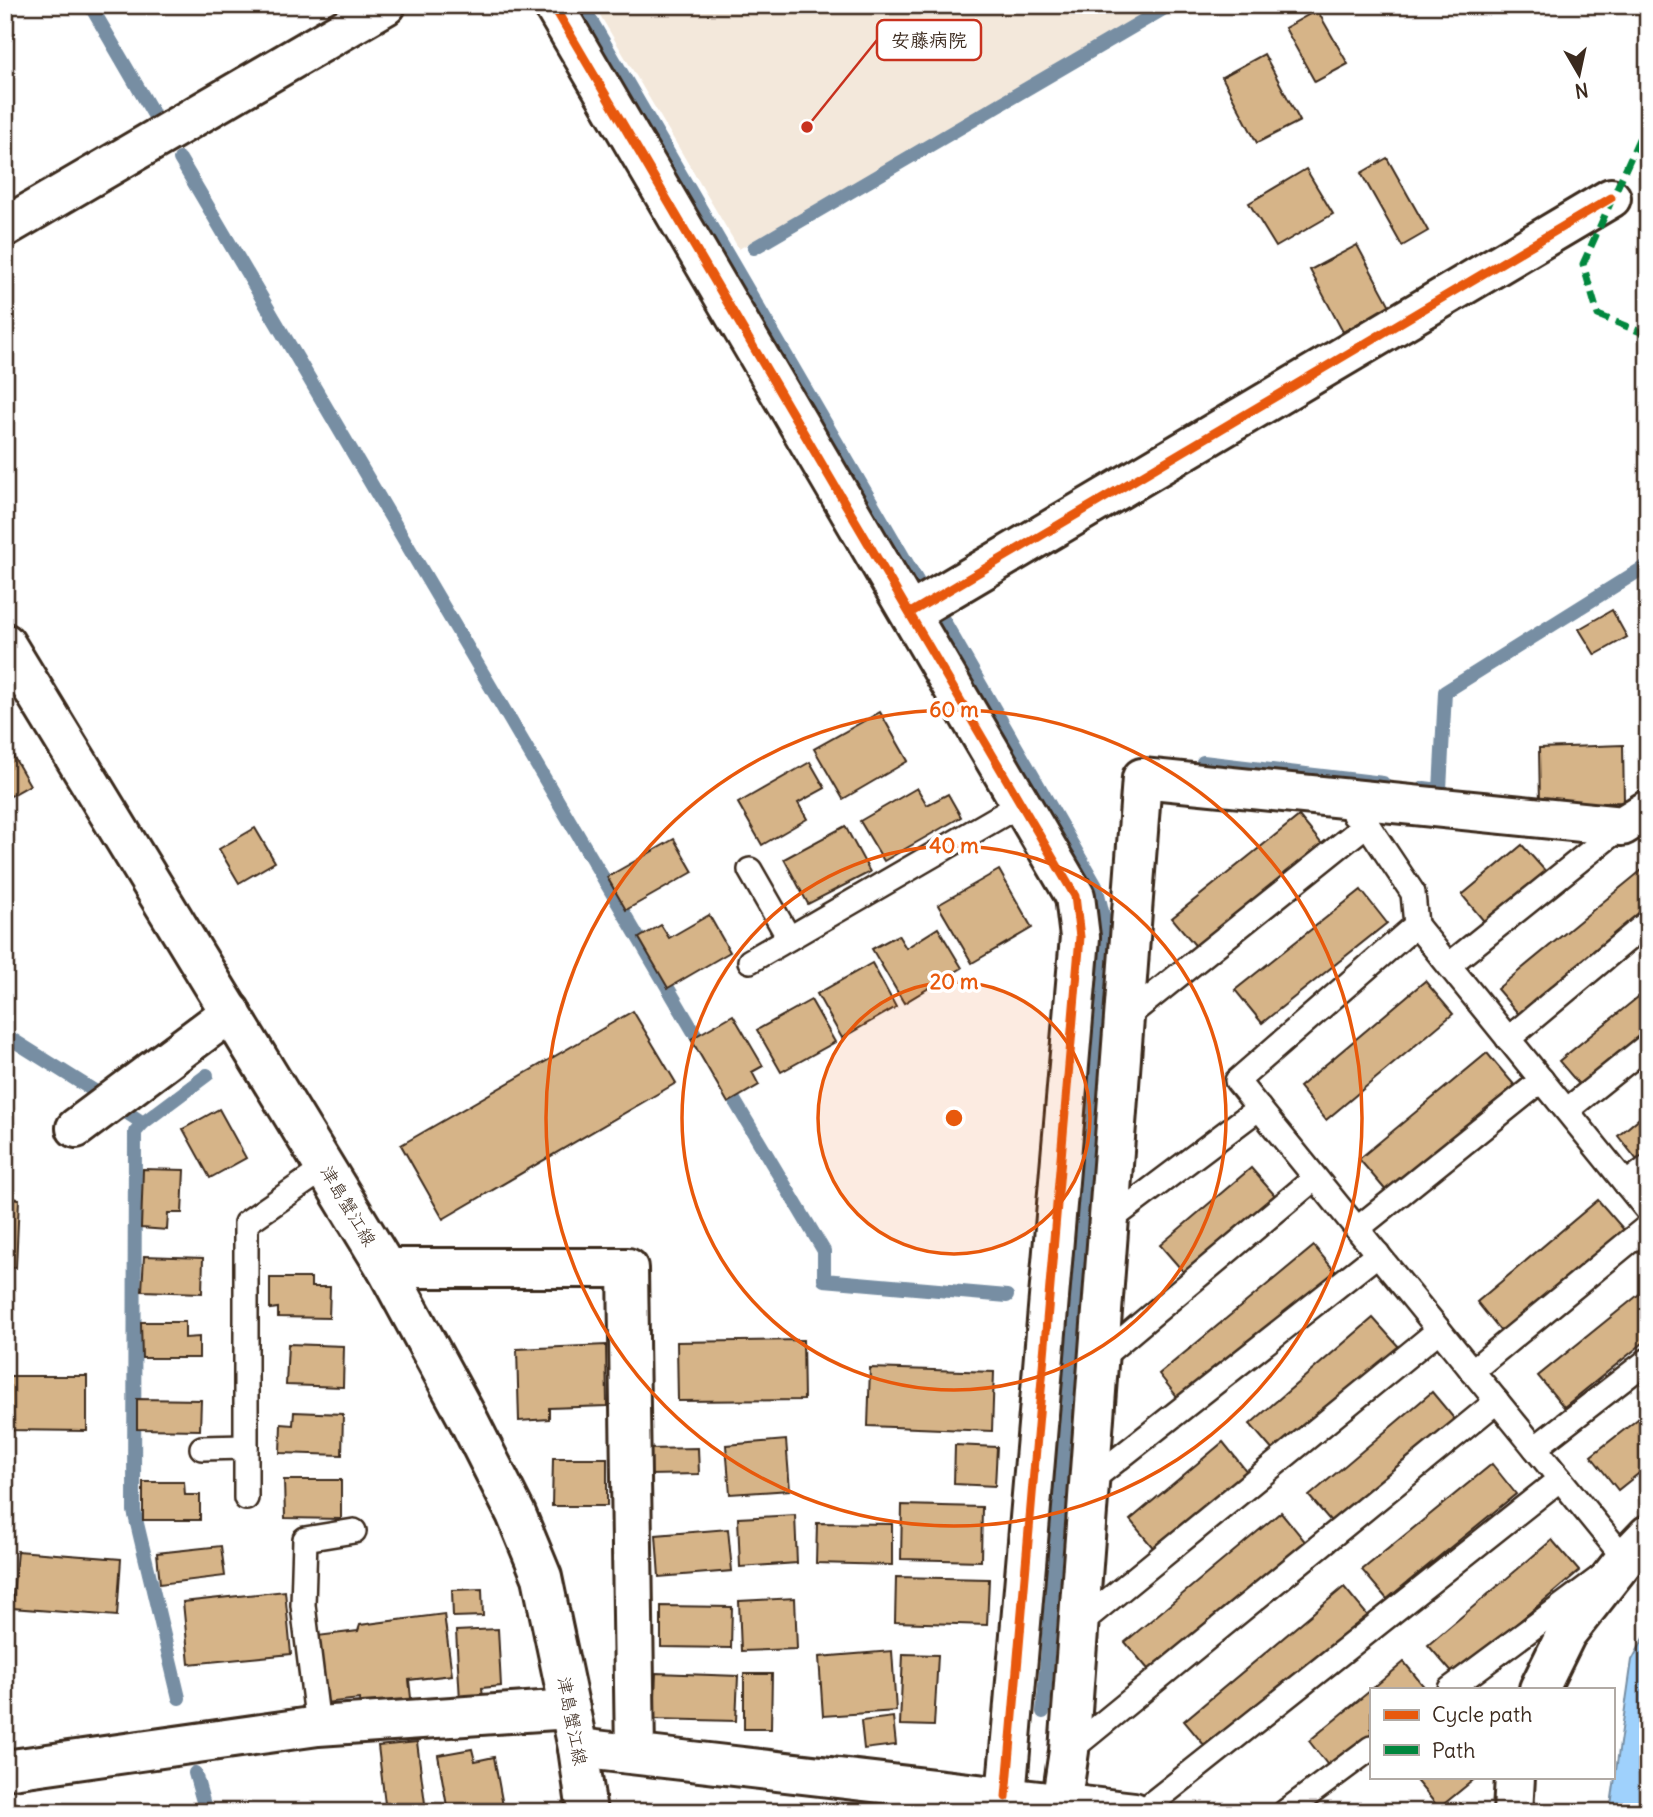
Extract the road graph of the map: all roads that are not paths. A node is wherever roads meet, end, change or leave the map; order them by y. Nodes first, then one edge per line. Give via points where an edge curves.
1 (386, 5) edge
2 (553, 5) edge
3 (1611, 198) dead end
4 (5, 227) edge
5 (910, 613) junction
6 (5, 643) edge
7 (1328, 796) junction
8 (1021, 804) junction
9 (1635, 818) edge
10 (1367, 824) junction
11 (750, 870) dead end
12 (1648, 922) edge
13 (1416, 925) junction
14 (789, 938) junction
15 (750, 961) dead end
16 (1449, 965) junction
17 (231, 1012) junction
18 (1124, 1018) junction
19 (1508, 1039) junction
20 (1648, 1045) edge
21 (1542, 1080) junction
22 (1259, 1108) junction
23 (1567, 1110) junction
24 (76, 1128) dead end
25 (1648, 1167) edge
26 (325, 1168) junction
27 (1315, 1178) junction
28 (1626, 1184) junction
29 (1648, 1211) edge
30 (1109, 1221) junction
31 (1648, 1226) edge
32 (1357, 1229) junction
33 (1378, 1254) junction
34 (386, 1268) junction
35 (1439, 1330) junction
36 (1648, 1360) edge
37 (1097, 1362) junction
38 (1472, 1371) junction
39 (1497, 1401) junction
40 (246, 1447) junction
41 (202, 1448) dead end
42 (1535, 1448) junction
43 (1560, 1479) junction
44 (1088, 1482) junction
45 (246, 1498) dead end
46 (354, 1531) dead end
47 (1636, 1547) edge
48 (1078, 1625) junction
49 (1451, 1688) edge
50 (1539, 1688) edge
51 (570, 1709) junction
52 (318, 1726) junction
53 (578, 1748) junction
54 (1370, 1749) edge
55 (1069, 1751) junction
56 (635, 1754) junction
57 (5, 1770) edge
58 (1515, 1778) edge
59 (1006, 1797) junction
60 (1061, 1808) edge
61 (587, 1812) edge
62 (1134, 1812) edge
63 (1141, 1812) edge
64 (1285, 1812) edge
65 (1513, 1812) edge

1 - 4 street
2 - 5 street
3 - 5 street
5 - 8 street
6 - 17 street, 津島蟹江線
7 - 9 street
7 - 10 lane
7 - 18 street via 1142,778
8 - 14 lane
8 - 59 street via 1075,896 1080,937
9 - 16 lane
10 - 13 lane via 1413,893
10 - 18 lane
11 - 14 lane
12 - 19 lane
13 - 16 lane
13 - 22 lane via 1237,1081
14 - 15 lane
16 - 19 lane
17 - 24 street
17 - 26 street, 津島蟹江線
18 - 30 street
19 - 21 lane
20 - 23 lane
21 - 23 lane
21 - 32 lane
22 - 27 lane
22 - 30 lane
23 - 28 lane
25 - 28 lane
26 - 34 street, 津島蟹江線
26 - 40 lane via 246,1223
27 - 32 lane
27 - 37 lane
28 - 29 lane
30 - 37 street
31 - 38 lane
32 - 33 lane
33 - 35 lane
33 - 44 lane
34 - 51 street, 津島蟹江線 via 516,1514 542,1577
34 - 56 street via 628,1268
35 - 38 lane
35 - 48 lane
36 - 42 lane
37 - 44 street
38 - 39 lane
39 - 42 lane
39 - 55 lane
40 - 41 lane
40 - 45 lane
42 - 43 lane
43 - 47 lane
43 - 63 lane
44 - 48 street
46 - 52 lane via 305,1539 303,1605
47 - 49 lane
47 - 50 street via 1566,1634
48 - 55 street
51 - 52 street
51 - 53 street, 津島蟹江線
52 - 57 street
53 - 56 street
53 - 61 street, 津島蟹江線
54 - 64 lane
55 - 60 street
56 - 59 street
58 - 65 street
59 - 60 street
60 - 62 street

